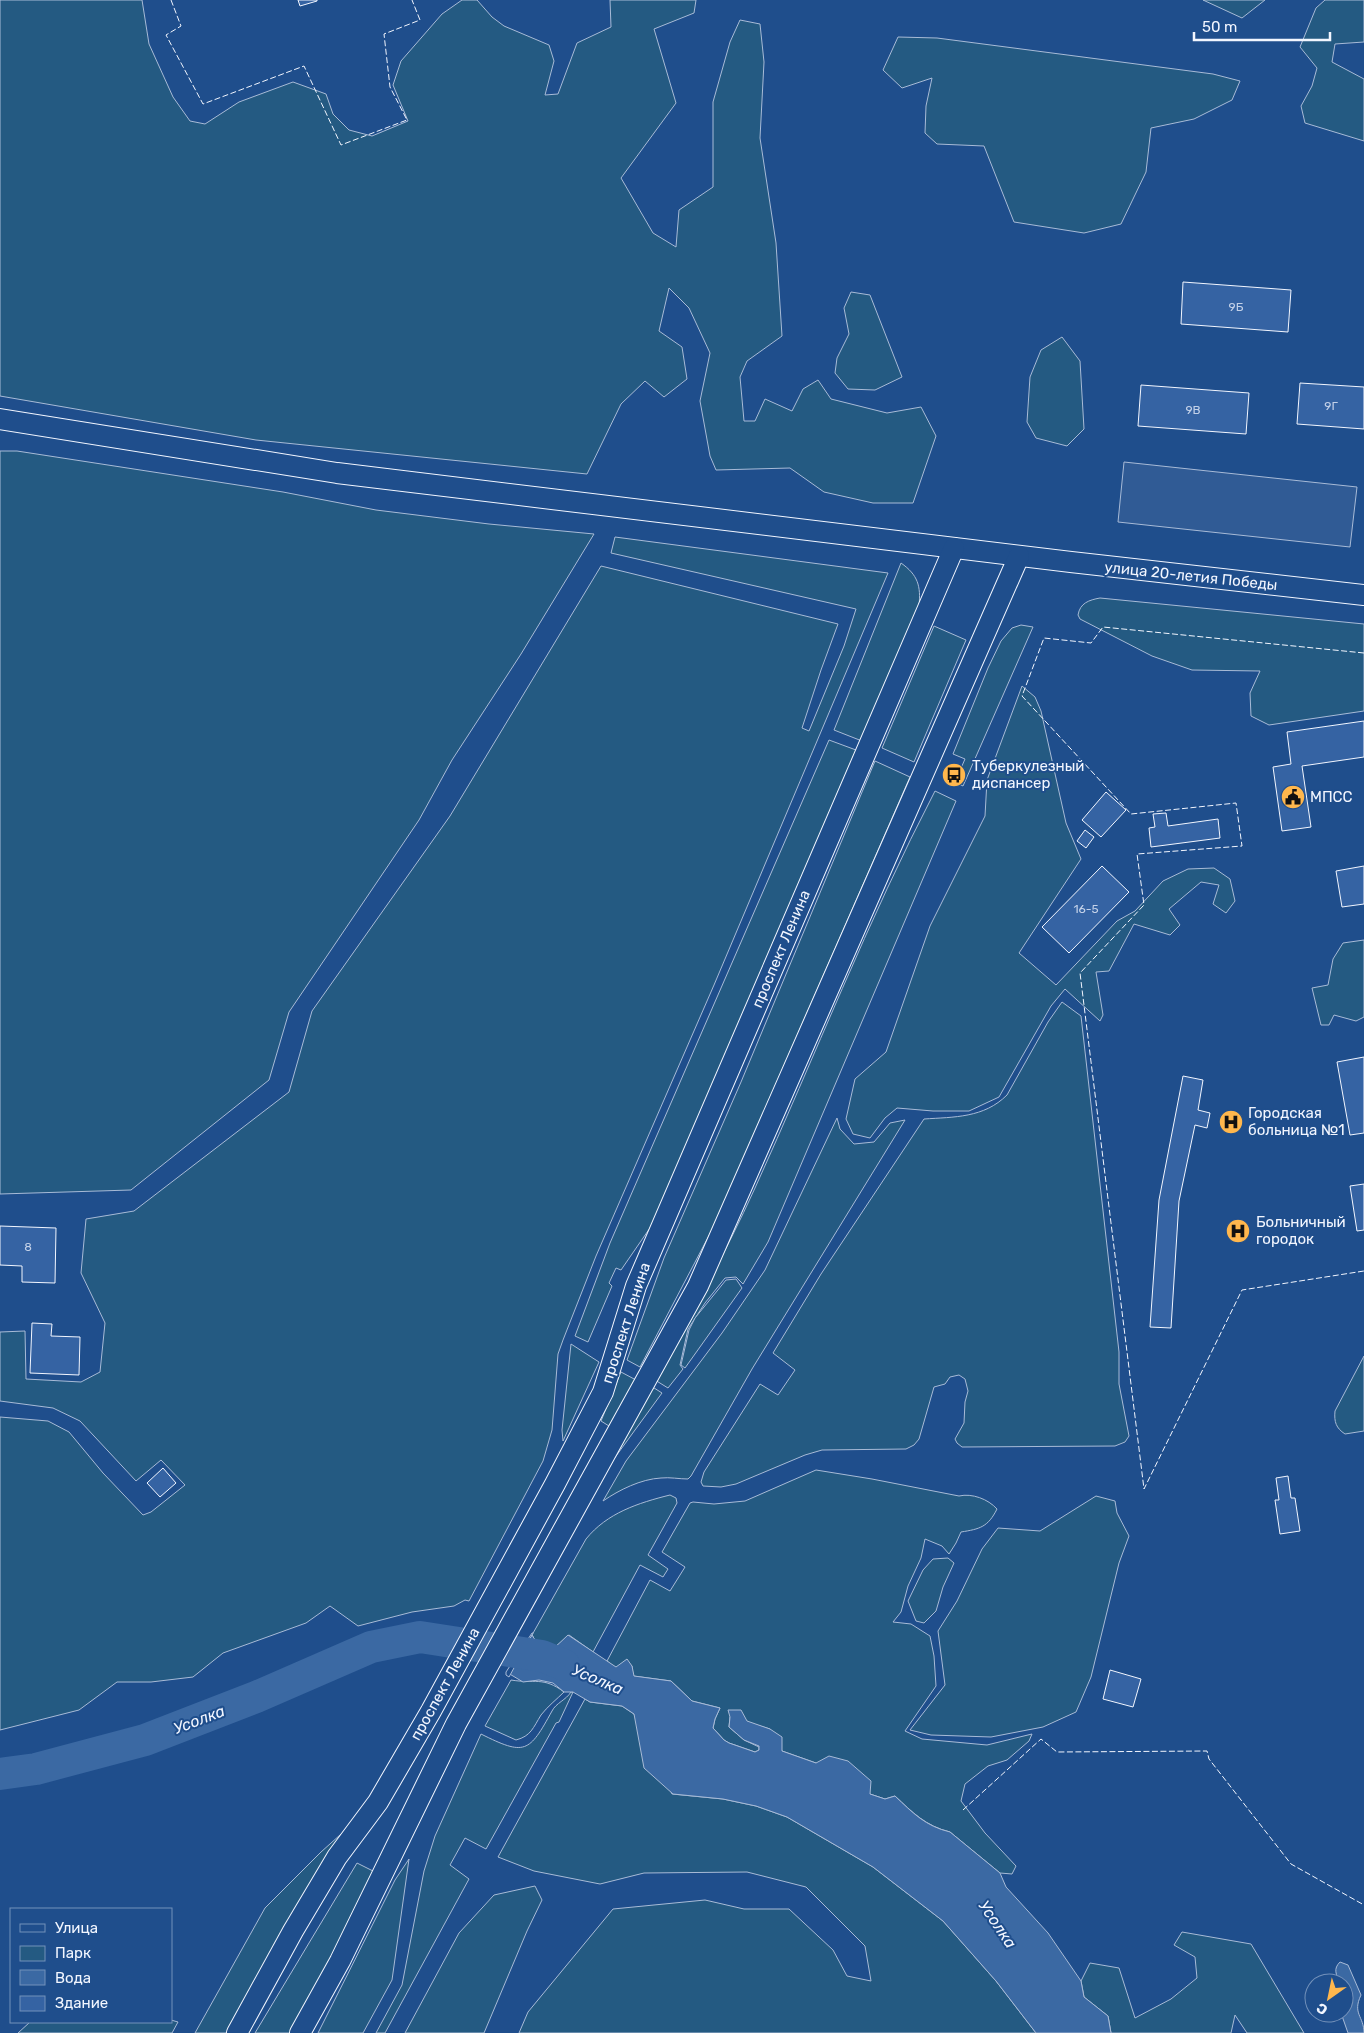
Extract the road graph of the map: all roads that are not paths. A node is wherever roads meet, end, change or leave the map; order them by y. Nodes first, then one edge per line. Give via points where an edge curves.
1 (0, 419) edge
2 (954, 548) junction
3 (1019, 556) junction
4 (1364, 594) edge
5 (237, 2033) edge
6 (300, 2033) edge

1 - 2 street, улица 20-летия Победы via 337,473
2 - 3 street, улица 20-летия Победы
2 - 5 street, проспект Ленина via 636,1286 603,1392 431,1711 378,1802 337,1857
3 - 4 street, улица 20-летия Победы
3 - 6 street, проспект Ленина via 698,1286 456,1724 340,1962

